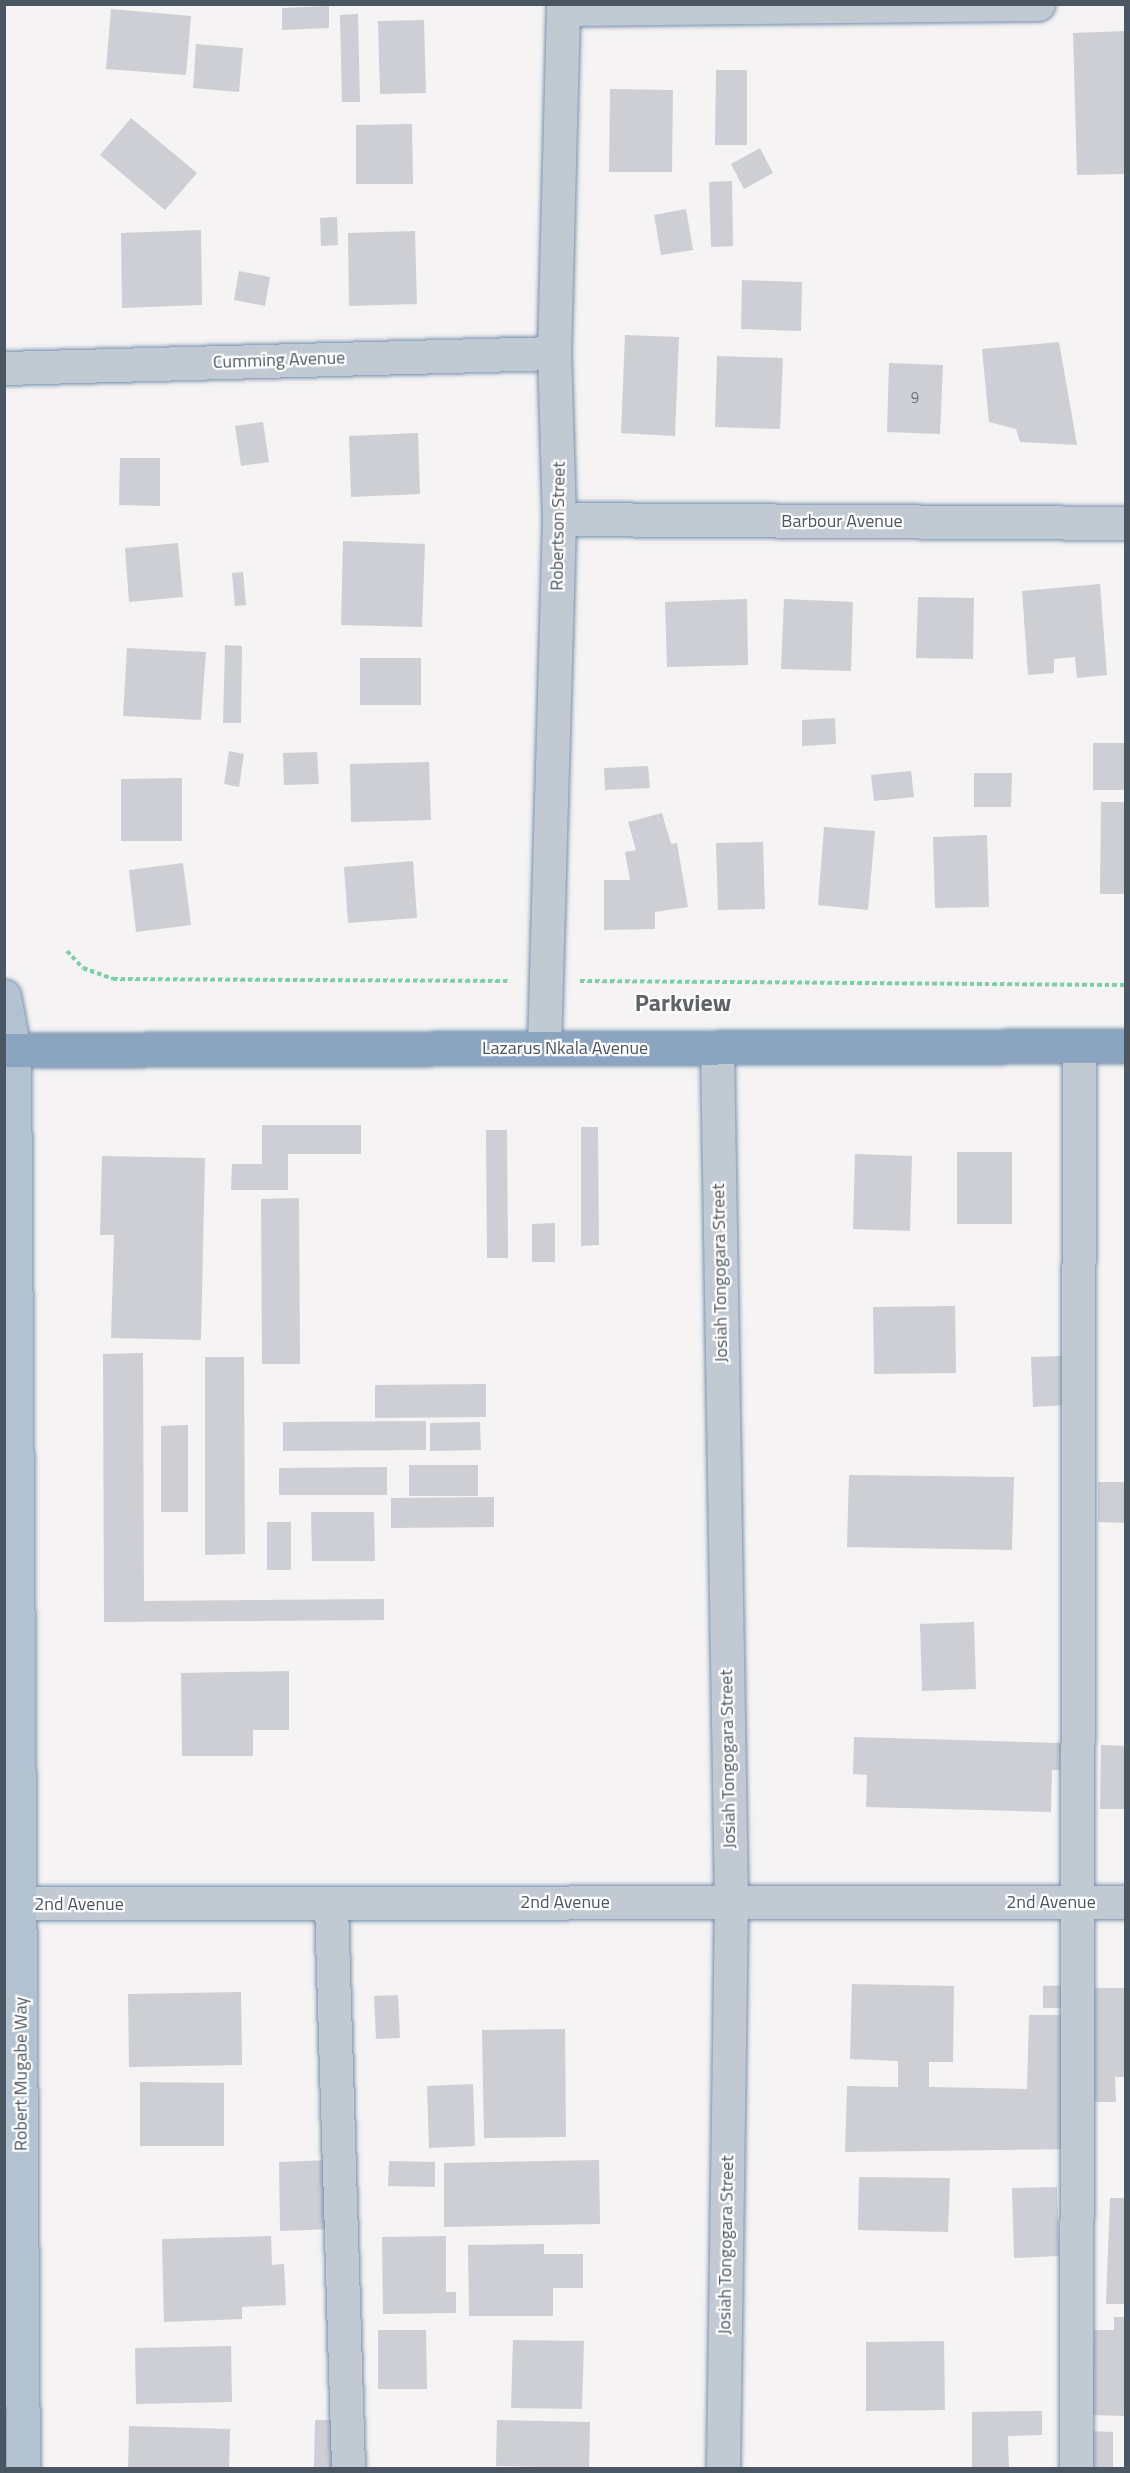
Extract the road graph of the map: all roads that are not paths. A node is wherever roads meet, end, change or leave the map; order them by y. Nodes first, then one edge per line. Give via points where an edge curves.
1 (1038, 4) edge
2 (563, 7) edge
3 (554, 353) junction
4 (4, 368) edge
5 (559, 519) junction
6 (1125, 523) edge
7 (4, 996) edge
8 (1078, 1046) junction
9 (1125, 1046) edge
10 (544, 1047) junction
11 (717, 1049) junction
12 (9, 1050) edge
13 (730, 1901) junction
14 (1077, 1902) junction
15 (1125, 1902) edge
16 (12, 1904) edge
17 (331, 1904) junction
18 (23, 2469) edge
19 (348, 2469) edge
20 (723, 2469) edge
21 (1076, 2469) edge

1 - 2 street
2 - 3 street, Robertson Street
3 - 4 street, Cumming Avenue
3 - 5 street, Robertson Street
5 - 6 street, Barbour Avenue
5 - 10 street, Robertson Street
7 - 12 main road, Robert Mugabe Way
8 - 9 highway, Lazarus Nkala Avenue
8 - 11 highway, Lazarus Nkala Avenue
8 - 14 street
10 - 11 highway, Lazarus Nkala Avenue
10 - 12 highway, Lazarus Nkala Avenue
11 - 13 street, Josiah Tongogara Street
12 - 16 main road, Robert Mugabe Way
13 - 14 street, 2nd Avenue
13 - 17 street, 2nd Avenue
13 - 20 street, Josiah Tongogara Street
14 - 15 street, 2nd Avenue
14 - 21 street
16 - 17 street, 2nd Avenue
16 - 18 main road, Robert Mugabe Way
17 - 19 street

